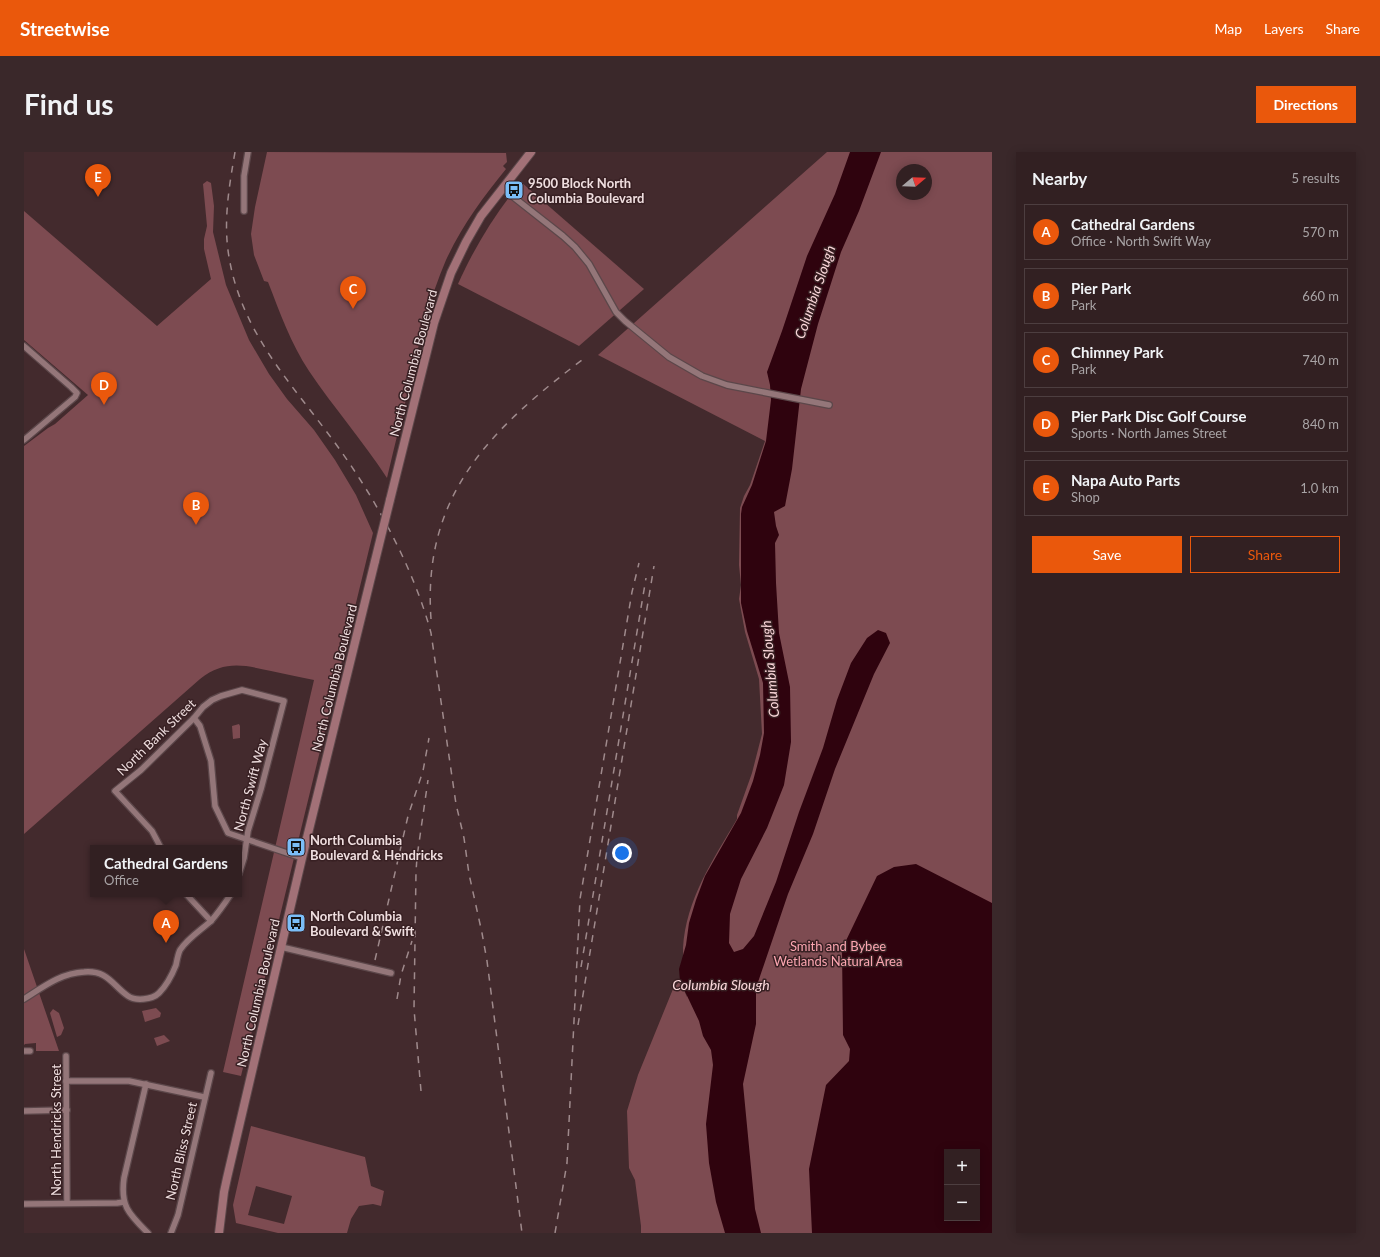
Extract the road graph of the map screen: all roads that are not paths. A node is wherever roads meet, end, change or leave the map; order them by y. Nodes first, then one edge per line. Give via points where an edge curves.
1 (248, 152) edge
2 (531, 152) edge
3 (502, 188) junction
4 (244, 211) dead end
5 (24, 346) edge
6 (829, 404) dead end
7 (24, 440) edge
8 (284, 701) joint
9 (194, 718) junction
10 (246, 840) junction
11 (159, 845) edge
12 (302, 858) junction
13 (242, 864) edge
14 (189, 897) edge
15 (229, 897) edge
16 (211, 921) junction
17 (281, 947) junction
18 (391, 973) dead end
19 (24, 998) edge
20 (66, 1056) dead end
21 (211, 1073) dead end
22 (66, 1081) junction
23 (146, 1084) junction
24 (204, 1097) junction
25 (67, 1110) junction
26 (24, 1111) edge
27 (124, 1202) junction
28 (24, 1204) edge
29 (67, 1204) junction
30 (148, 1233) edge
31 (171, 1233) edge
32 (219, 1233) edge

1 - 4 street via 244,176
2 - 3 main road, North Columbia Boulevard
3 - 6 street via 575,247 589,264 616,312 669,357 714,381
3 - 12 main road, North Columbia Boulevard, bridge via 466,242 443,292
5 - 7 street via 77,393
8 - 9 street, North Bank Street via 240,691 221,696 206,704
8 - 10 street, North Swift Way
9 - 10 street via 200,726 211,761 214,802 225,829 231,835
9 - 11 street, North Bank Street via 141,770 115,790 152,831
10 - 12 street
10 - 13 street, North Swift Way
12 - 17 main road, North Columbia Boulevard
14 - 16 street
15 - 16 street
16 - 19 street via 180,950 169,980 155,996 128,997 106,976 85,972 55,980
17 - 18 street
17 - 32 main road, North Columbia Boulevard via 225,1188
20 - 22 street, North Hendricks Street
21 - 24 street, North Bliss Street
22 - 23 street via 121,1080
22 - 25 street, North Hendricks Street
23 - 24 street
23 - 27 street via 124,1178
24 - 31 street, North Bliss Street via 178,1215
25 - 26 street
25 - 29 street, North Hendricks Street
27 - 29 street
27 - 30 street via 132,1216
28 - 29 street

